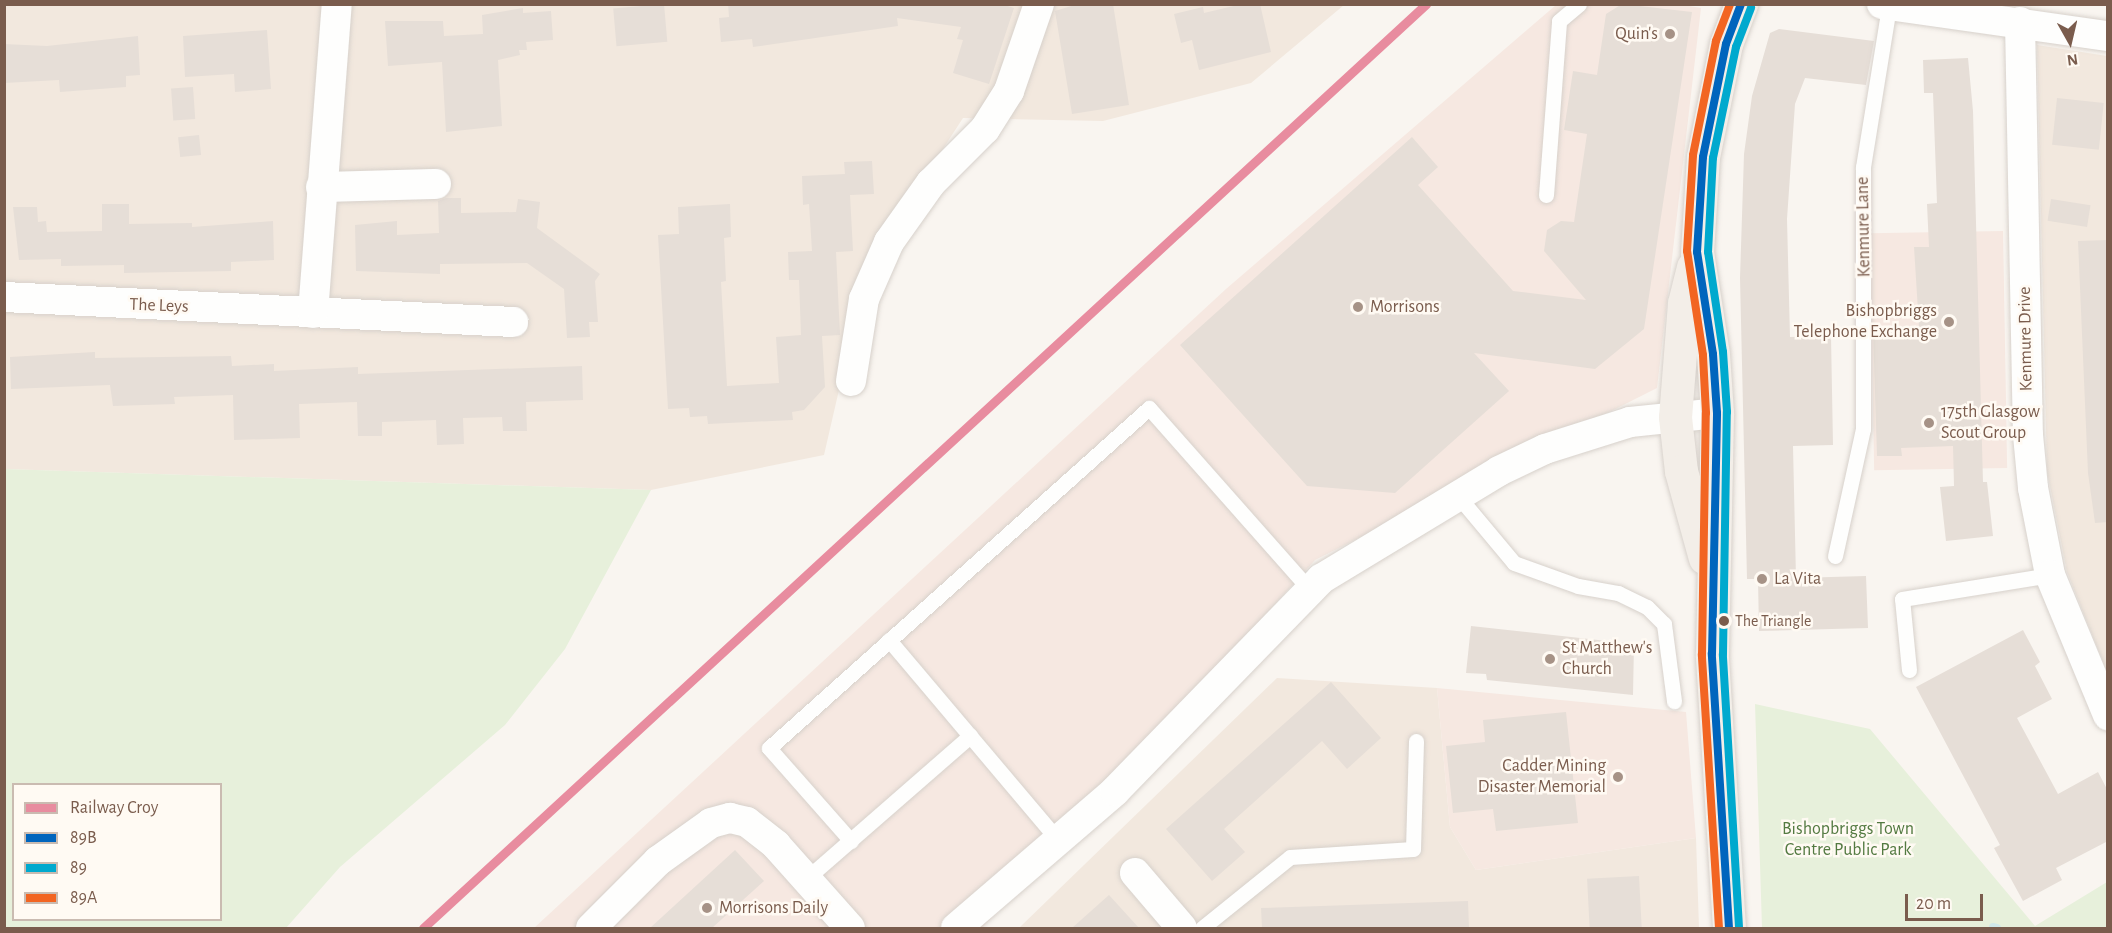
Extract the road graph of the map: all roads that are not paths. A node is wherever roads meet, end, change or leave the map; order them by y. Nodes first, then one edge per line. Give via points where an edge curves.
1 (337, 4) edge
2 (1039, 4) edge
3 (1579, 4) edge
4 (1741, 4) edge
5 (1886, 5) edge
6 (1988, 12) edge
7 (2020, 22) junction
8 (2108, 36) edge
9 (436, 184) dead end
10 (321, 187) junction
11 (1546, 195) dead end
12 (1697, 249) junction
13 (4, 297) edge
14 (313, 312) junction
15 (513, 322) dead end
16 (851, 381) dead end
17 (1717, 413) junction
18 (1675, 417) junction
19 (1458, 496) junction
20 (1835, 556) dead end
21 (2050, 575) junction
22 (1712, 583) junction
23 (1310, 590) junction
24 (889, 640) junction
25 (1908, 670) dead end
26 (1674, 701) dead end
27 (2108, 715) edge
28 (970, 736) junction
29 (1416, 741) dead end
30 (1058, 840) junction
31 (851, 841) junction
32 (1135, 873) dead end
33 (806, 879) junction
34 (594, 927) edge
35 (850, 928) edge
36 (956, 928) edge
37 (1182, 928) edge
38 (1202, 928) edge
39 (1729, 928) edge

1 - 10 street
2 - 16 street via 1009,91 985,129 931,183 889,242 864,299
3 - 11 lane via 1559,21
4 - 12 main road via 1729,33 1703,157
5 - 6 street
5 - 20 lane, Kenmure Lane via 1863,167 1863,429
6 - 7 street
7 - 8 street
7 - 21 street, Kenmure Drive via 2028,435 2033,488
9 - 10 street
10 - 14 street
12 - 17 main road via 1710,330
12 - 18 main road via 1684,303
13 - 14 street, The Leys
14 - 15 street, The Leys
17 - 18 street
17 - 22 main road
18 - 19 street via 1630,422 1545,449
18 - 22 main road via 1681,471
19 - 23 street via 1321,579
19 - 26 lane via 1514,563 1578,586 1618,593 1647,607 1664,624
21 - 25 lane via 1902,599
21 - 27 street, Kenmure Drive
22 - 39 main road via 1712,654
23 - 24 lane via 1149,408
23 - 30 street via 1115,791
24 - 28 lane
24 - 31 lane via 769,748
28 - 30 lane
28 - 31 lane
29 - 38 lane via 1413,849 1290,857
30 - 36 street
31 - 33 lane
32 - 37 street
33 - 34 street via 776,845 747,822 730,818 711,823 658,861
33 - 35 street

